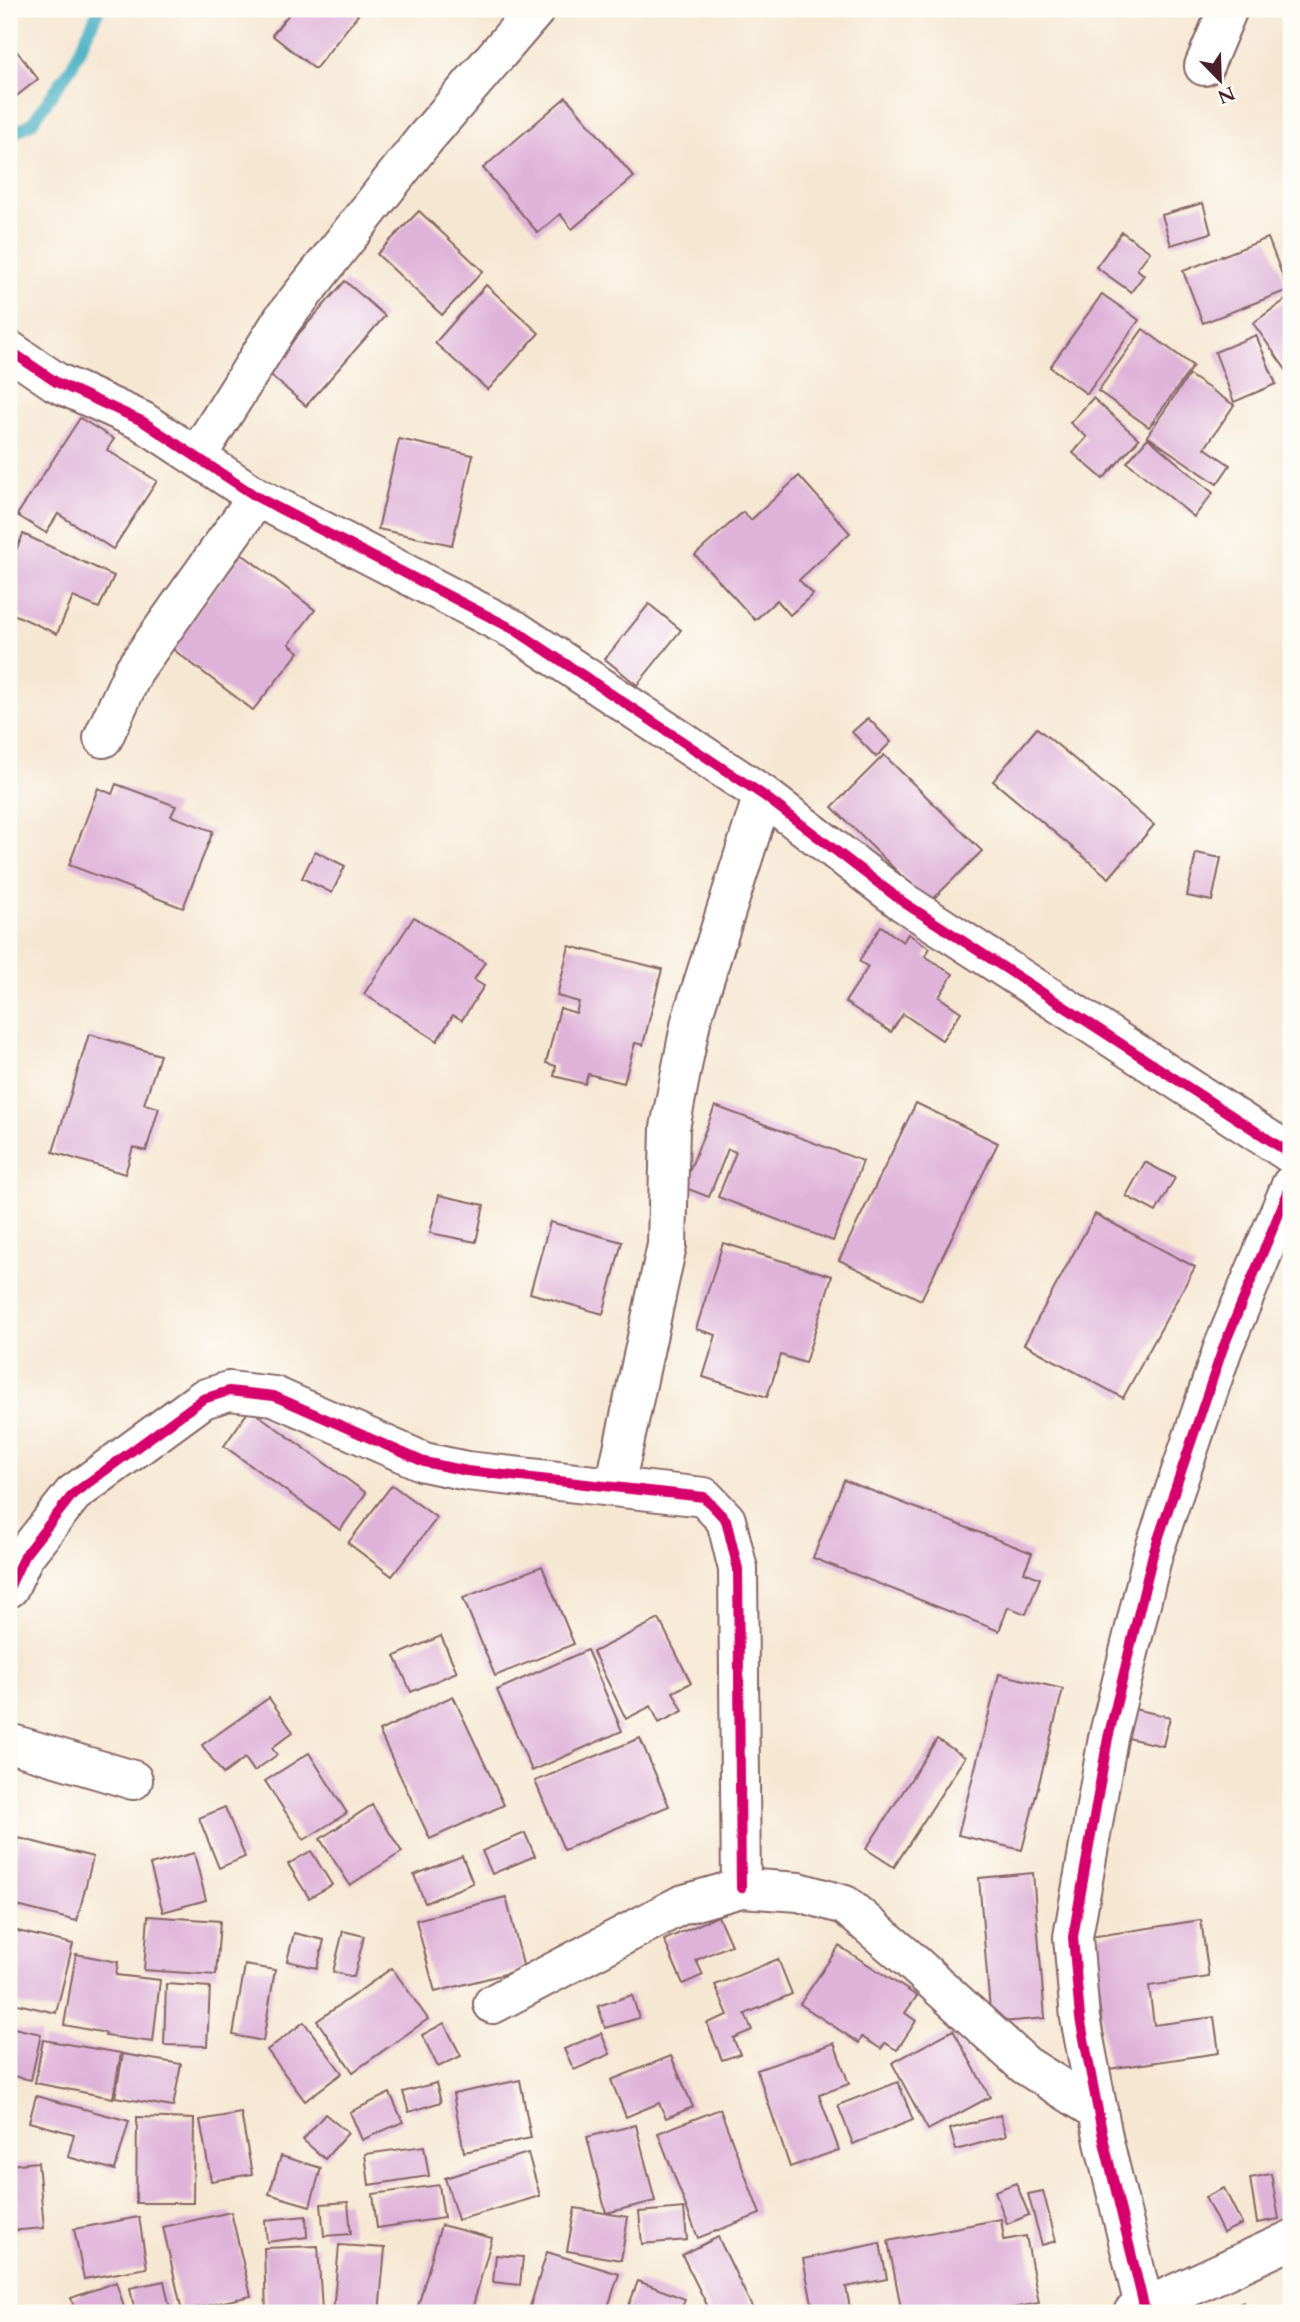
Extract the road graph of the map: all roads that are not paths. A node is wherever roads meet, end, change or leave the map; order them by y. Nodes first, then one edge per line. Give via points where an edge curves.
1 (536, 9) edge
2 (1228, 9) edge
3 (1204, 66) dead end
4 (9, 350) edge
5 (197, 456) junction
6 (257, 497) junction
7 (103, 738) dead end
8 (763, 795) junction
9 (1291, 1154) edge
10 (1291, 1185) edge
11 (615, 1486) junction
12 (9, 1588) edge
13 (9, 1743) edge
14 (132, 1780) dead end
15 (741, 1888) junction
16 (493, 2004) dead end
17 (1098, 2111) junction
18 (1291, 2240) edge
19 (1139, 2310) edge

1 - 5 street via 424,139 283,319
2 - 3 street
4 - 5 street via 56,382 142,421
5 - 6 street
6 - 7 street via 134,670
6 - 8 street via 515,630
8 - 9 street via 904,902
8 - 11 street via 691,1021 670,1128 667,1245
10 - 17 street via 1223,1348 1153,1554 1108,1738 1073,1937 1080,2018
11 - 12 street via 467,1471 424,1462 274,1396 229,1391 203,1399 73,1494 24,1556
11 - 15 street via 704,1497 726,1520 738,1569
13 - 14 street
15 - 16 street via 681,1905
15 - 17 street via 799,1892 845,1905 1025,2065
17 - 19 street
18 - 19 street

